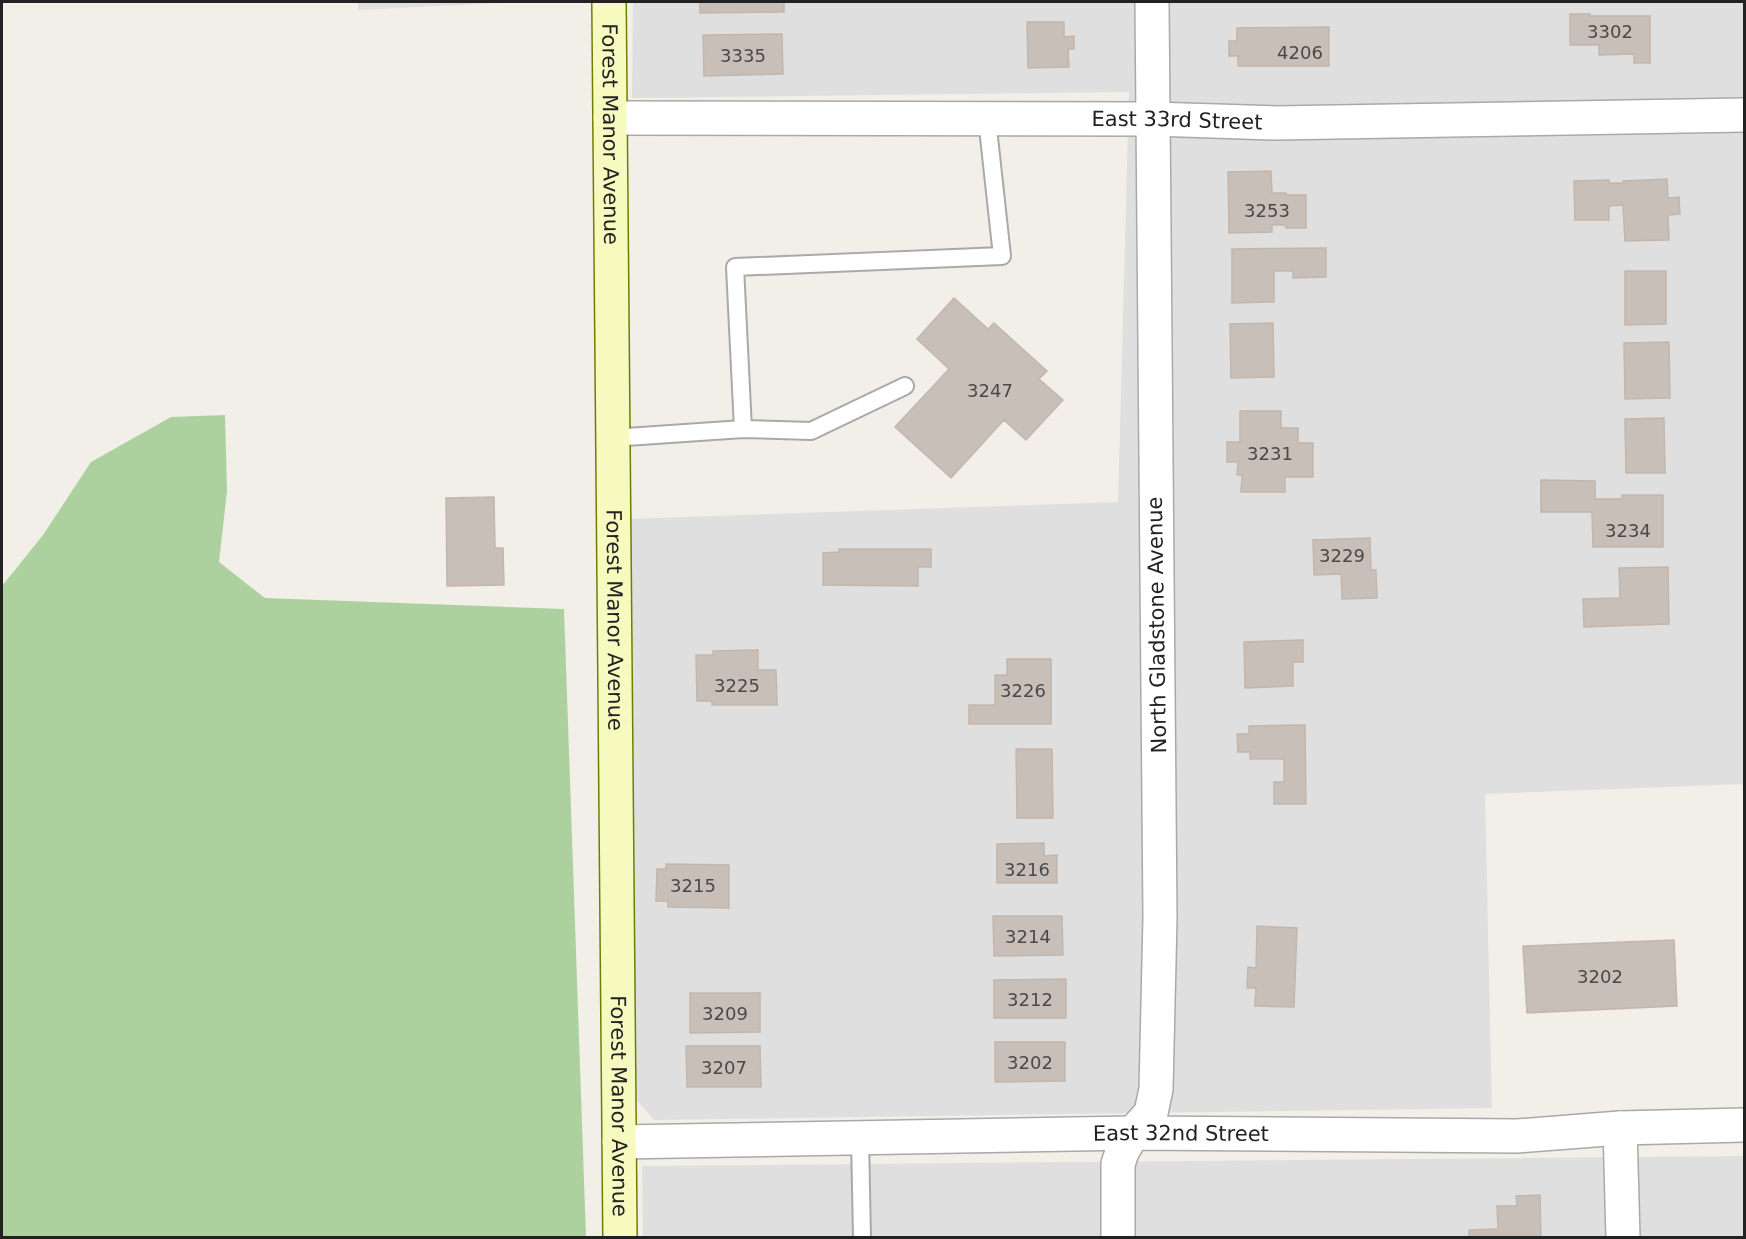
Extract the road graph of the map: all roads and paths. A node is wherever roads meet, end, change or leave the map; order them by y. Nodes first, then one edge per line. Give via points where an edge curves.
1 (609, 2) edge
2 (1152, 2) edge
3 (1744, 115) edge
4 (610, 118) junction
5 (987, 119) junction
6 (1153, 119) junction
7 (905, 386) dead end
8 (743, 429) junction
9 (612, 438) junction
10 (1744, 1125) edge
11 (1620, 1128) junction
12 (1133, 1133) junction
13 (860, 1138) junction
14 (619, 1142) junction
15 (620, 1238) edge
16 (862, 1238) edge
17 (1118, 1238) edge
18 (1623, 1238) edge

1 - 4 street, Forest Manor Avenue
2 - 6 street, North Gladstone Avenue
3 - 6 street, East 33rd Street via 1276,123
4 - 5 street, East 33rd Street
4 - 9 street, Forest Manor Avenue
5 - 6 street, East 33rd Street
5 - 8 lane via 1002,256 735,267
6 - 12 street, North Gladstone Avenue via 1160,918 1156,1089 1151,1113
7 - 8 lane via 810,431
8 - 9 lane
9 - 14 street, Forest Manor Avenue
10 - 11 street, East 32nd Street
11 - 12 street, East 32nd Street via 1518,1137
11 - 18 street
12 - 13 street, East 32nd Street
12 - 17 street, North Gladstone Avenue via 1118,1164
13 - 14 street, East 32nd Street
13 - 16 lane
14 - 15 street, Forest Manor Avenue

